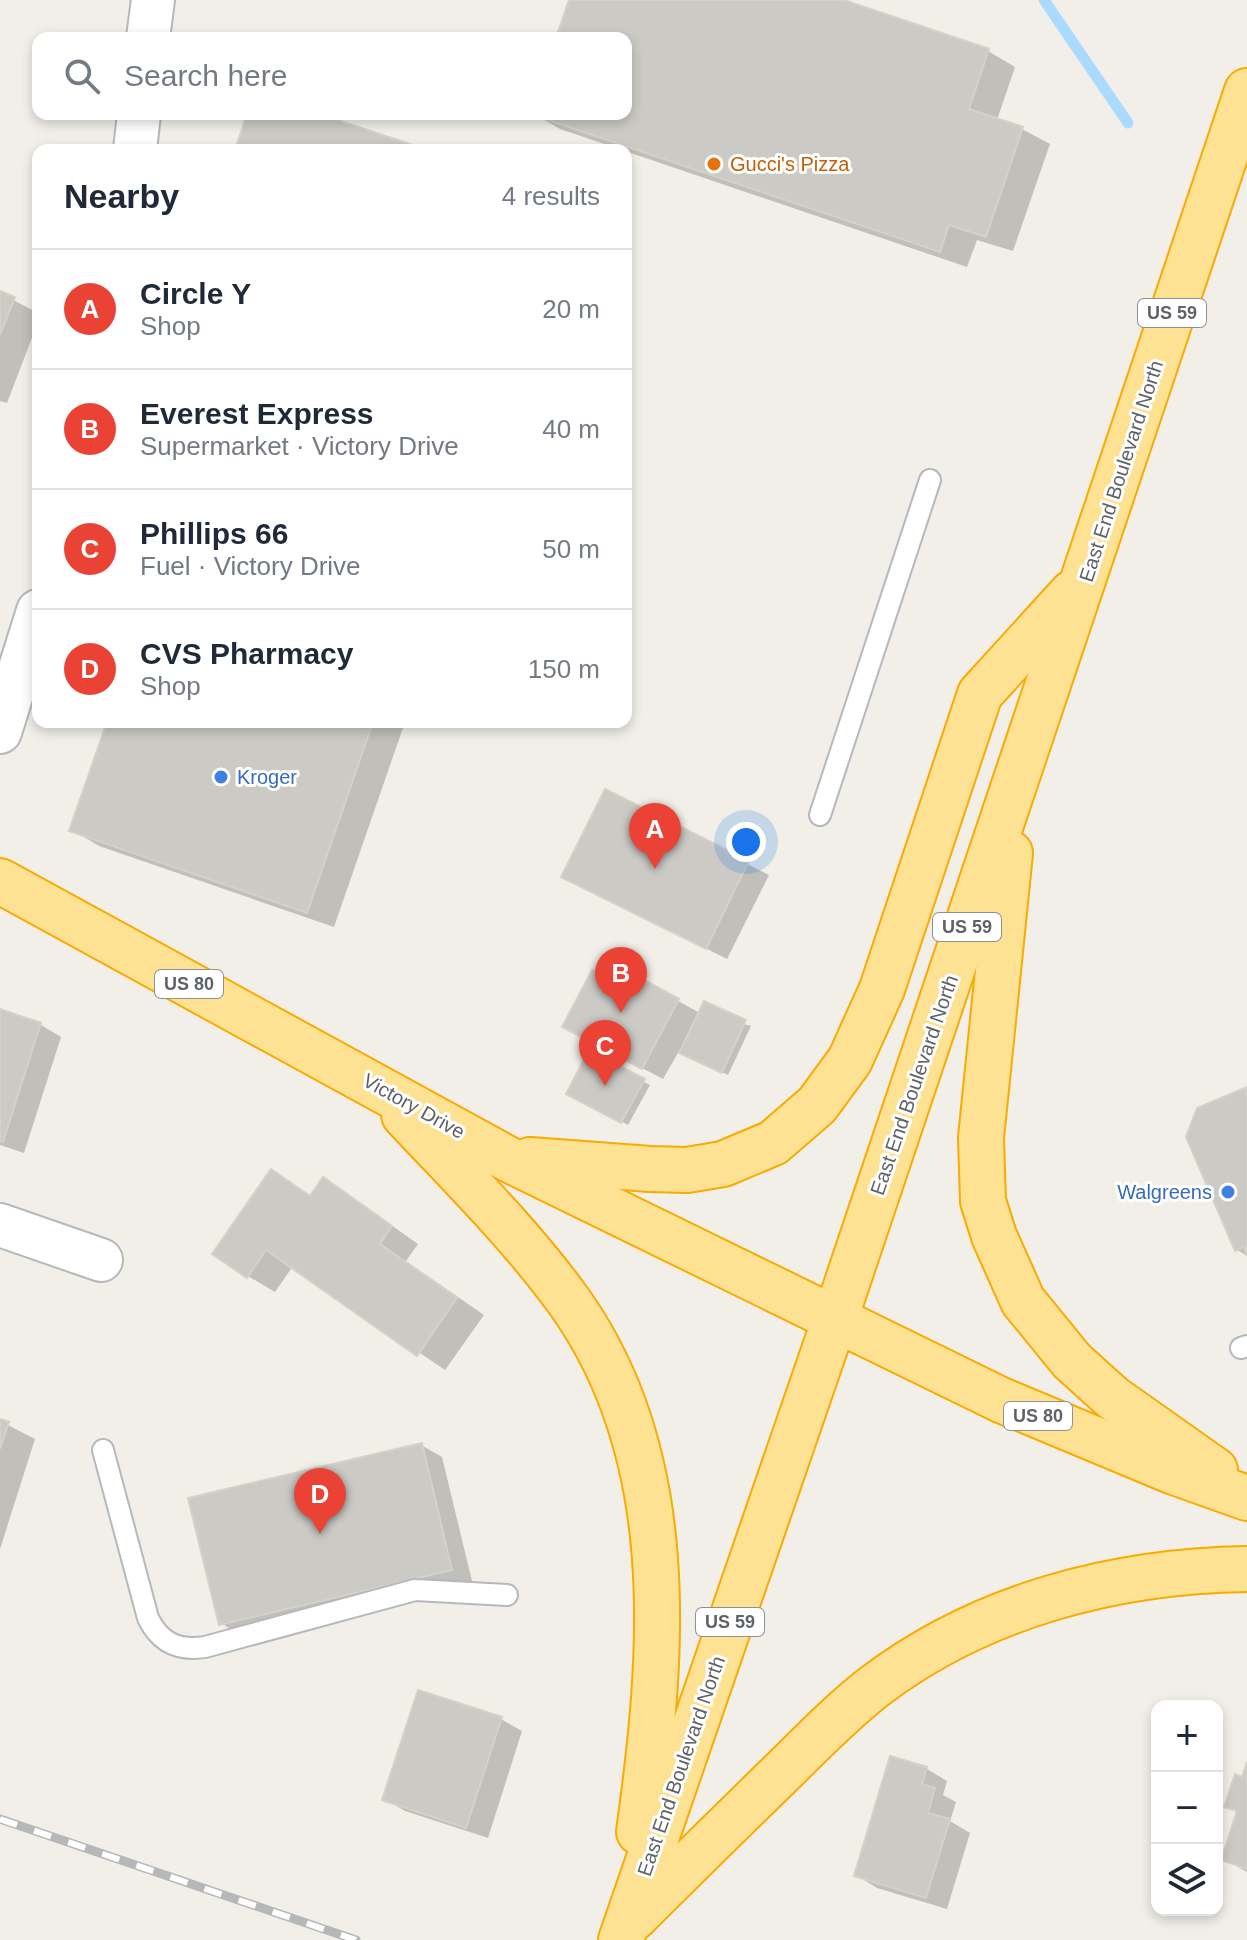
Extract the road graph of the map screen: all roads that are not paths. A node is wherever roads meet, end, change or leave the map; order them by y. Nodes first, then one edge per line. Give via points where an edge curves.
1 (153, 0) edge
2 (149, 32) edge
3 (1247, 91) edge
4 (138, 120) edge
5 (136, 144) edge
6 (930, 480) dead end
7 (1085, 580) junction
8 (32, 630) edge
9 (0, 732) edge
10 (1018, 775) junction
11 (820, 815) dead end
12 (0, 881) edge
13 (375, 1084) junction
14 (508, 1159) junction
15 (0, 1225) edge
16 (101, 1260) dead end
17 (835, 1319) junction
18 (103, 1450) dead end
19 (1247, 1491) edge
20 (1247, 1498) edge
21 (1247, 1569) edge
22 (507, 1595) dead end
23 (624, 1933) edge

1 - 2 street
3 - 7 highway, East End Boulevard North / US 59
4 - 5 street
6 - 11 lane
7 - 10 highway, East End Boulevard North / US 59
7 - 14 highway via 980,694 882,989 850,1060 817,1105 773,1143 723,1164 687,1170
8 - 9 street
10 - 17 highway, East End Boulevard North / US 59
10 - 19 highway via 981,1138 983,1201 994,1236 1023,1301 1072,1361 1113,1398
12 - 13 highway, Victory Drive / US 80
13 - 14 highway, Victory Drive / US 80
13 - 23 highway via 512,1231 568,1300 604,1360 644,1463 656,1555 656,1676
14 - 17 highway, Victory Drive / US 80
15 - 16 street
17 - 20 highway, US 80 via 1085,1436
17 - 23 highway, East End Boulevard North / US 59
18 - 22 lane via 148,1618 163,1640 178,1647 205,1647 415,1590
21 - 23 highway via 1170,1572 1081,1589 951,1638 876,1685 839,1716

